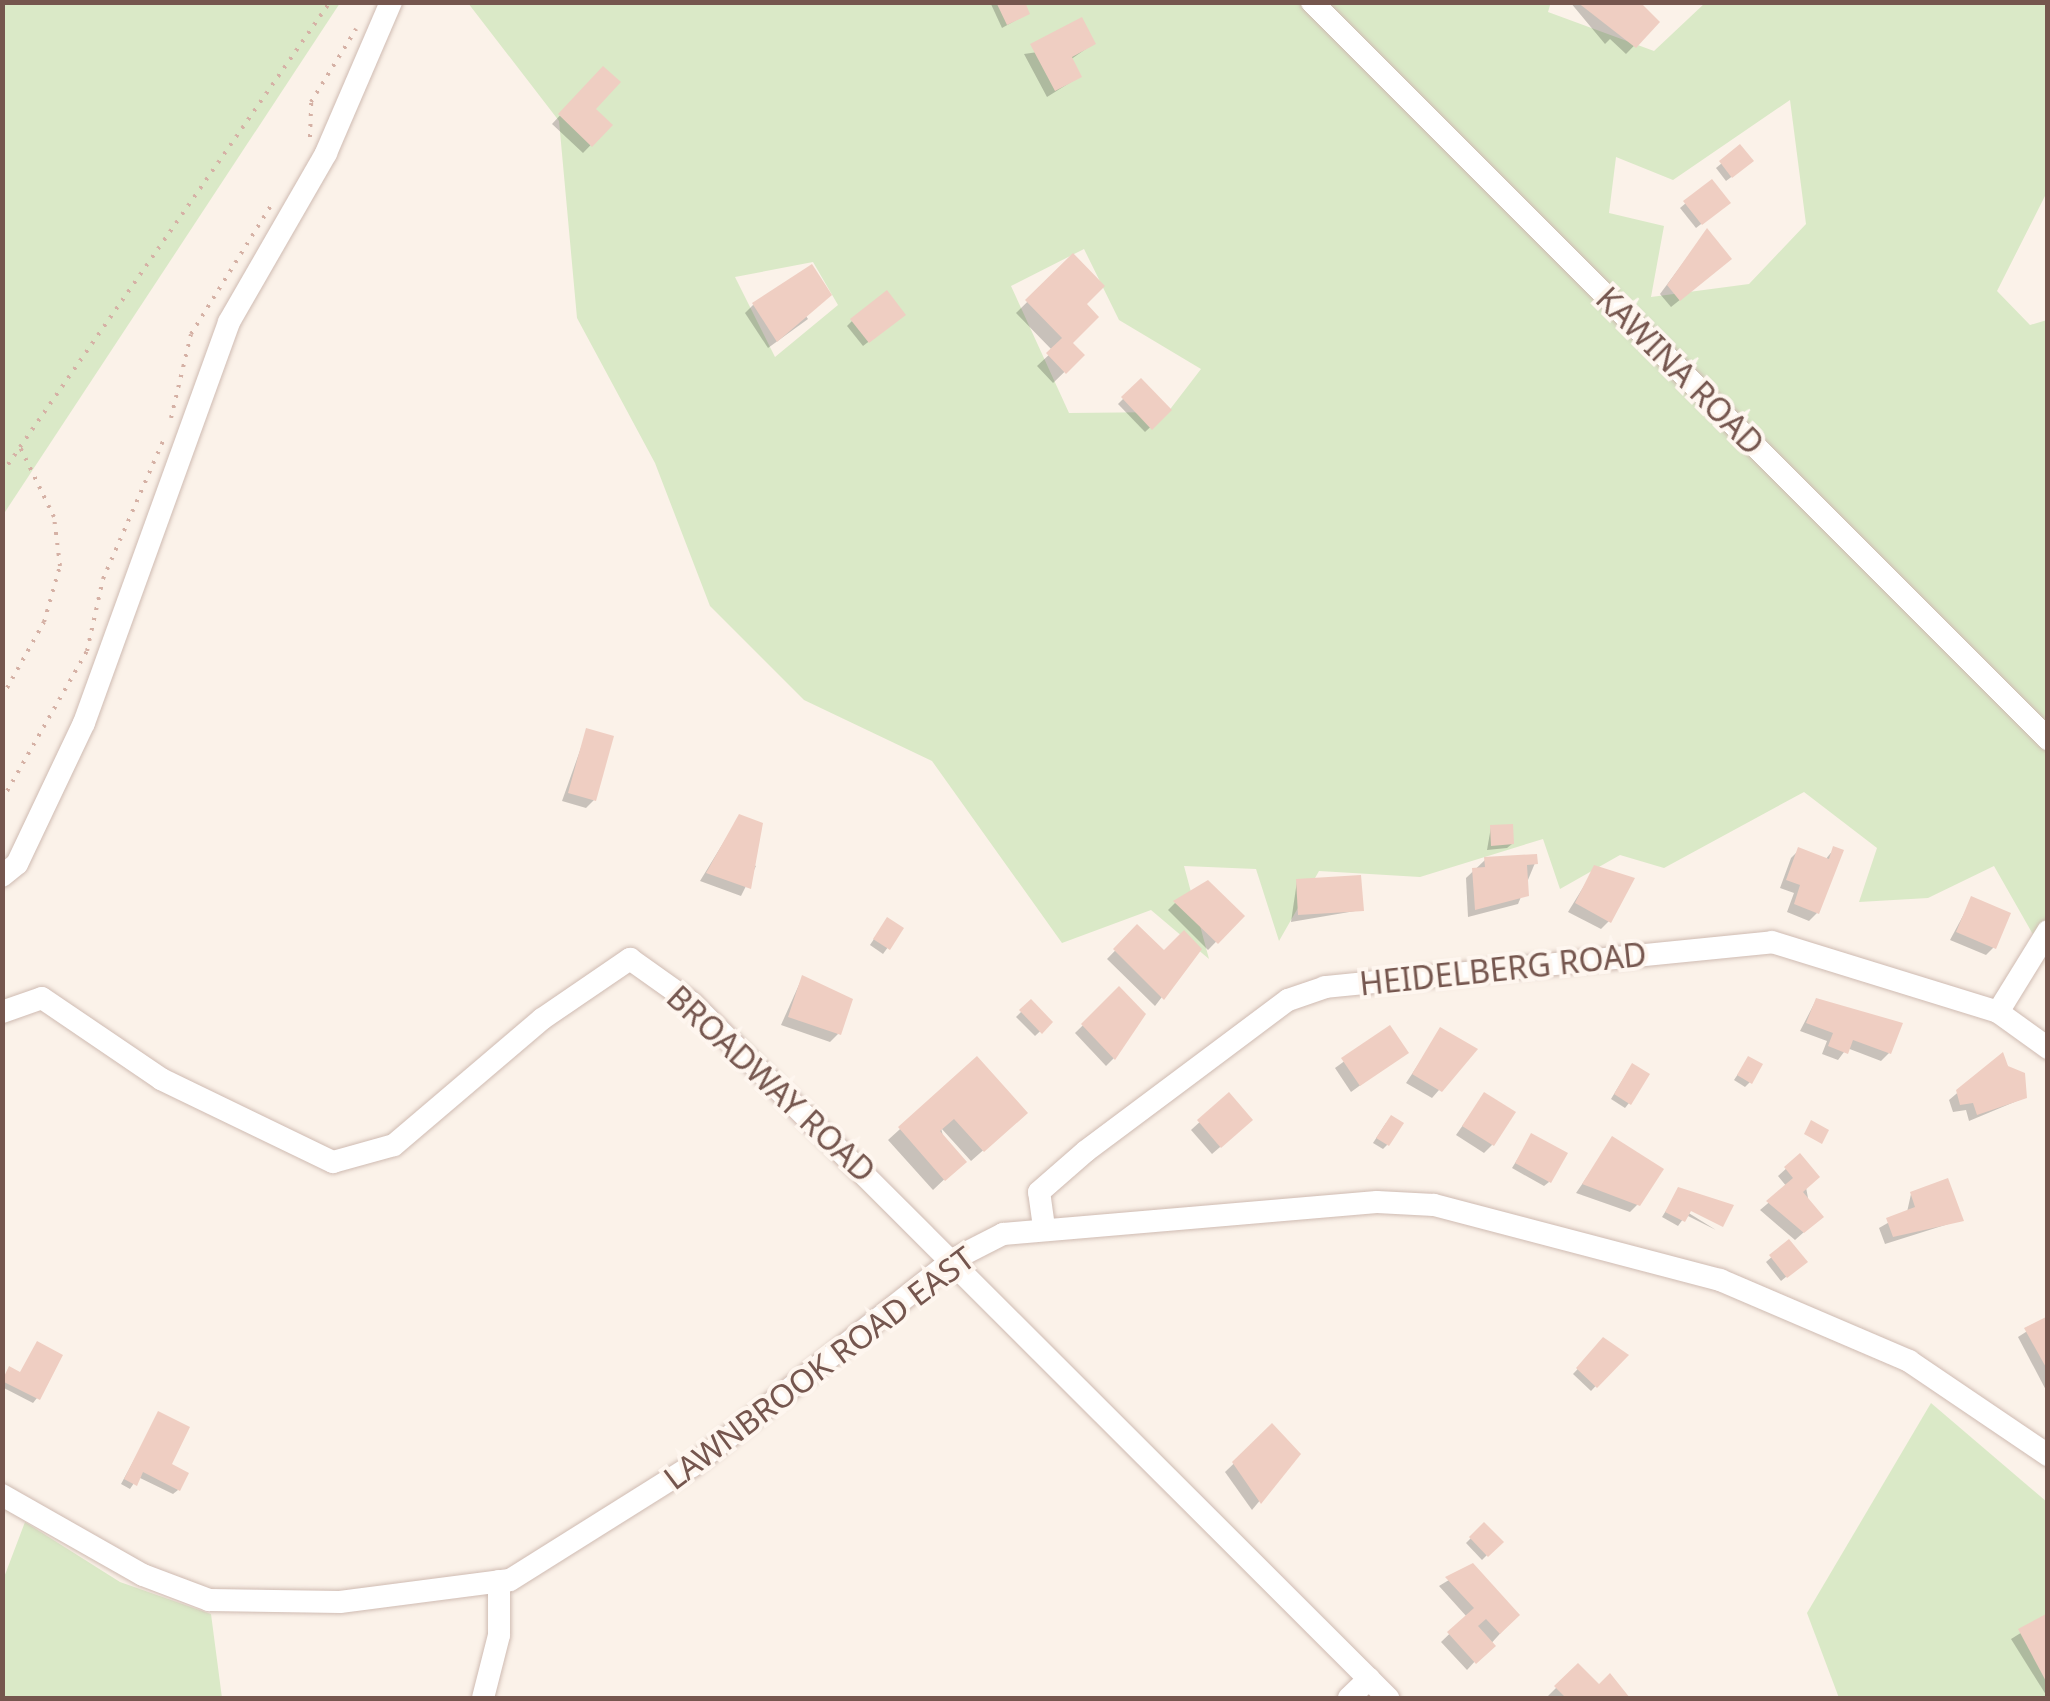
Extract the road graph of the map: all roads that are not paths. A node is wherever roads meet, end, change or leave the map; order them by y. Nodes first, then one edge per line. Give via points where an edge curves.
1 (391, 2) edge
2 (1312, 2) edge
3 (2048, 739) edge
4 (2, 876) edge
5 (2048, 931) edge
6 (2, 1012) edge
7 (1998, 1012) junction
8 (2048, 1048) edge
9 (1044, 1227) junction
10 (954, 1259) junction
11 (2048, 1456) edge
12 (2, 1495) edge
13 (499, 1581) junction
14 (1369, 1679) junction
15 (483, 1698) edge
16 (1350, 1698) edge
17 (1388, 1698) edge

1 - 4 street via 326,153 229,322 84,723 17,864
2 - 3 street, KAWINA ROAD
5 - 7 street
6 - 10 street, BROADWAY ROAD via 42,998 160,1079 333,1162 394,1145 542,1019 630,959 692,1003
7 - 8 street, HEIDELBERG ROAD
7 - 9 street, HEIDELBERG ROAD via 1772,942 1325,987 1288,1000 1074,1161 1040,1192
9 - 10 street, LAWNBROOK ROAD EAST
9 - 11 street, LAWNBROOK ROAD EAST via 1377,1202 1559,1233 1720,1280 1849,1331
10 - 13 street, LAWNBROOK ROAD EAST via 692,1466 588,1538
10 - 14 street, BROADWAY ROAD
12 - 13 street, LAWNBROOK ROAD EAST via 143,1576 210,1600 340,1602
13 - 15 street via 499,1635
14 - 16 street
14 - 17 street, BROADWAY ROAD

